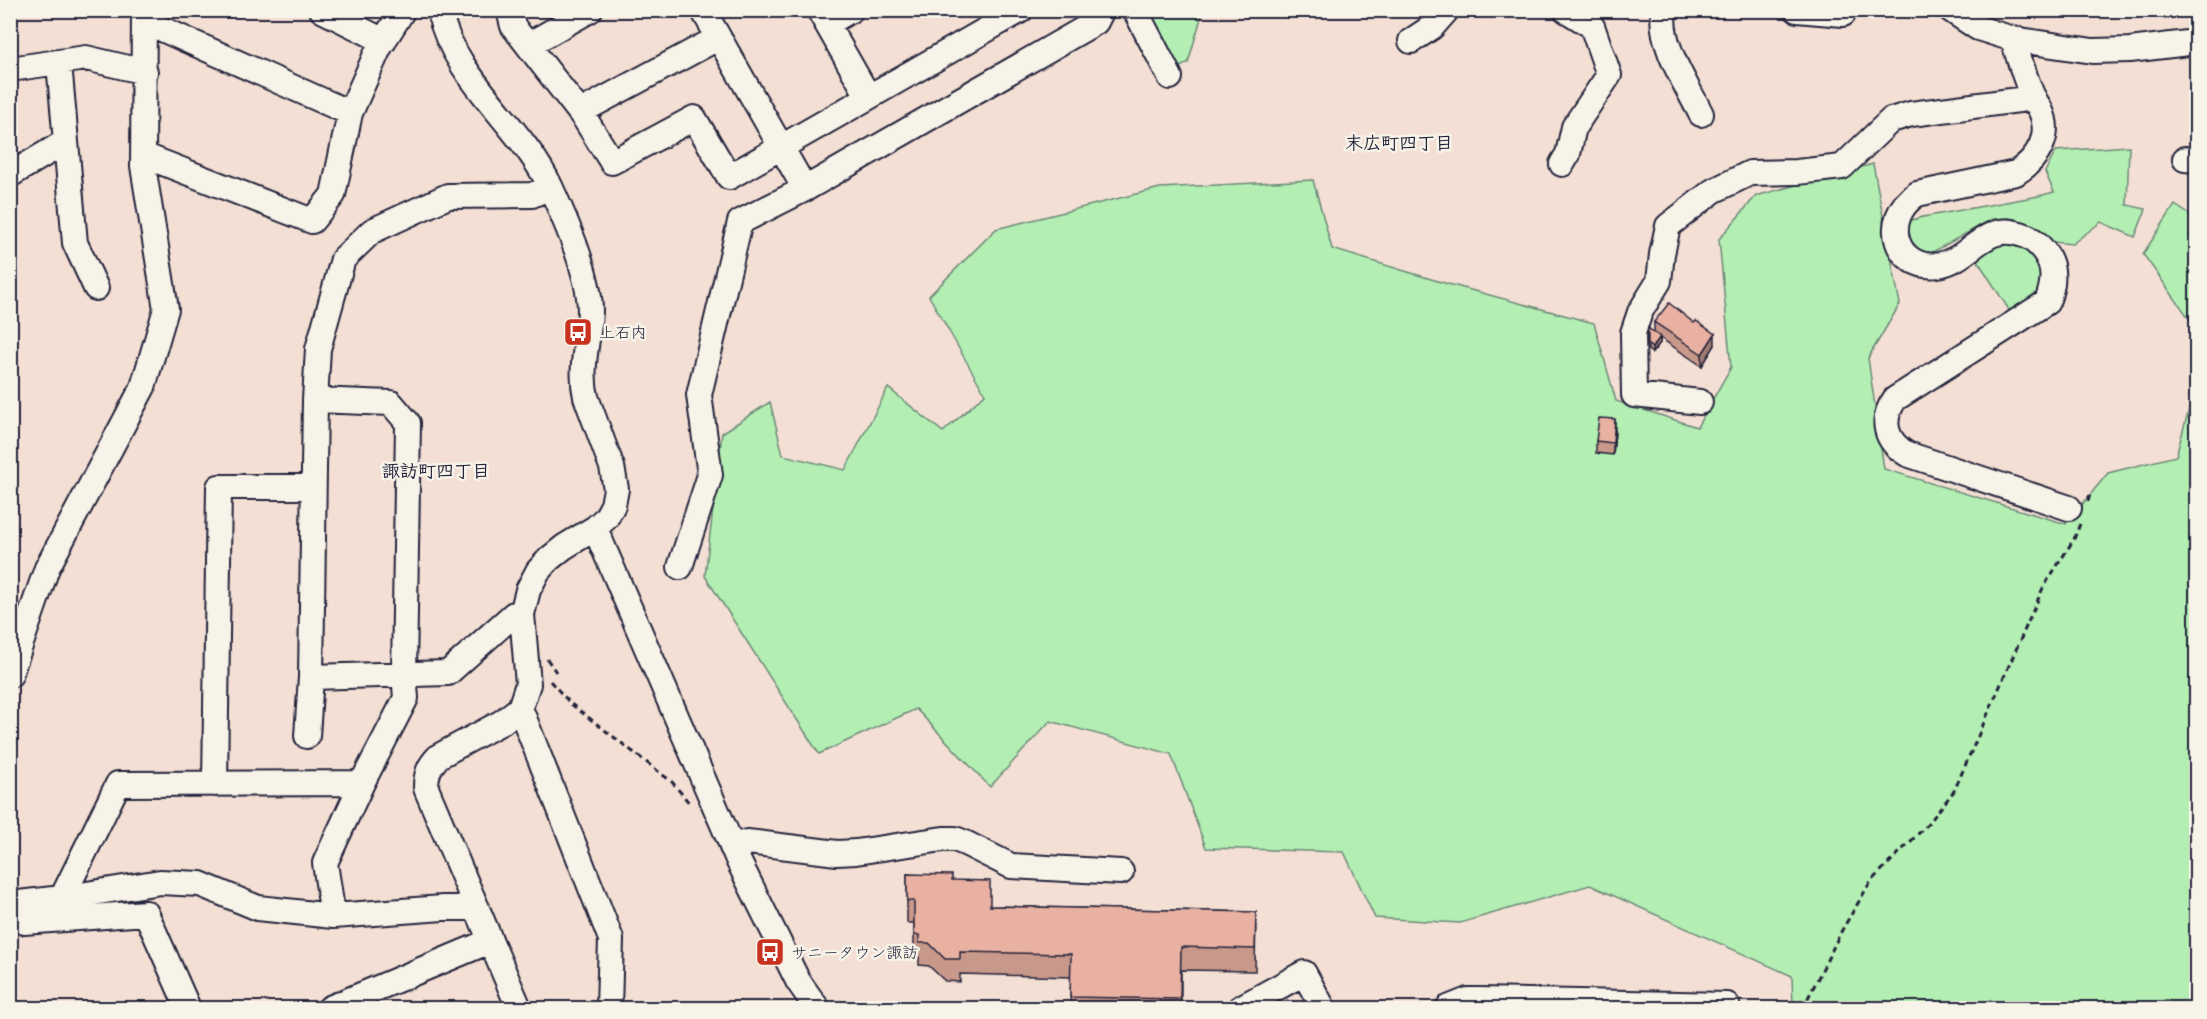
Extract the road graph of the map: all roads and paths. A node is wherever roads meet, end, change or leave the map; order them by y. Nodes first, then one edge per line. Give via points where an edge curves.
1 (322, 10) edge
2 (403, 10) edge
3 (439, 10) edge
4 (509, 10) edge
5 (590, 10) edge
6 (703, 10) edge
7 (851, 10) edge
8 (1021, 10) edge
9 (1135, 10) edge
10 (1447, 10) edge
11 (1566, 10) edge
12 (1664, 10) edge
13 (1797, 10) edge
14 (1951, 10) edge
15 (1102, 11) edge
16 (1843, 14) dead end
17 (144, 16) edge
18 (823, 17) edge
19 (718, 38) junction
20 (2013, 39) junction
21 (384, 40) junction
22 (1411, 41) dead end
23 (2196, 42) edge
24 (528, 45) junction
25 (59, 63) junction
26 (10, 69) edge
27 (145, 72) junction
28 (1170, 77) dead end
29 (868, 96) junction
30 (2034, 98) junction
31 (580, 112) junction
32 (350, 113) junction
33 (1701, 114) dead end
34 (65, 142) junction
35 (780, 148) junction
36 (143, 154) junction
37 (1562, 164) dead end
38 (10, 175) edge
39 (550, 187) junction
40 (805, 189) junction
41 (96, 288) dead end
42 (315, 400) junction
43 (1700, 402) dead end
44 (313, 487) junction
45 (2091, 491) dead end
46 (2078, 513) junction
47 (595, 528) junction
48 (680, 567) dead end
49 (522, 614) junction
50 (546, 657) dead end
51 (556, 672) dead end
52 (404, 674) junction
53 (10, 675) edge
54 (310, 677) junction
55 (550, 681) dead end
56 (520, 708) junction
57 (307, 736) dead end
58 (362, 783) junction
59 (215, 784) junction
60 (691, 805) dead end
61 (732, 847) junction
62 (1121, 872) dead end
63 (62, 898) junction
64 (477, 908) junction
65 (17, 913) edge
66 (333, 916) junction
67 (490, 941) junction
68 (1480, 1004) edge
69 (188, 1008) edge
70 (330, 1008) edge
71 (519, 1008) edge
72 (609, 1008) edge
73 (817, 1008) edge
74 (1240, 1008) edge
75 (1323, 1008) edge
76 (1448, 1008) edge
77 (1727, 1008) edge
78 (1803, 1008) edge

1 - 21 street
2 - 21 street
3 - 39 street via 457,55 523,142
4 - 24 street via 513,26
5 - 24 street
6 - 19 street
7 - 18 street
8 - 29 street
9 - 28 street
10 - 22 street via 1432,27
11 - 37 street via 1592,26 1610,75 1574,127
12 - 33 street via 1662,22 1667,45
13 - 16 street
14 - 20 street via 1978,28
15 - 40 street via 1096,22
17 - 27 street
17 - 32 street
18 - 29 street
19 - 31 street
19 - 35 street
20 - 23 street via 2093,51
20 - 30 street
21 - 32 street
24 - 31 street
25 - 26 street
25 - 27 street via 86,58
25 - 34 street
27 - 36 street
29 - 35 street
30 - 43 street via 1891,120 1842,167 1750,173 1713,191 1668,226 1659,281 1640,312 1634,333 1634,395
30 - 46 street via 2041,111 2044,133 2038,154 2028,165 2016,173 1917,194 1900,210 1895,233 1906,255 1927,265 1950,261 1994,232 2025,235 2048,256 2053,271 2047,302 1895,399 1888,408 1886,430 1890,440 1907,454
31 - 35 street via 612,162 694,118 729,177
32 - 36 street via 333,195 312,221
34 - 38 street
34 - 41 street via 75,243
35 - 40 street
36 - 53 street via 166,309 143,387 46,568
39 - 42 street via 532,195 448,196 372,231 343,259 318,349
39 - 47 street via 587,283 590,314 583,385 616,489 613,505
40 - 48 street via 740,222 699,395 710,475
42 - 44 street
42 - 52 street via 391,403 408,423
44 - 54 street
44 - 59 street via 219,487
45 - 46 path
46 - 78 path via 2074,539 2043,588 1954,791 1928,824 1872,881
47 - 49 street via 564,547 538,571
47 - 61 street
49 - 52 street via 514,614 448,673
49 - 56 street via 528,684
50 - 51 path
52 - 54 street
52 - 58 street via 406,698
54 - 57 street
55 - 60 path via 571,704 672,782
56 - 64 street via 440,756 426,776 426,788
56 - 72 street via 611,939
58 - 59 street
58 - 66 street via 325,862
59 - 63 street via 118,784
61 - 62 street via 747,842 837,853 955,839 1011,866
61 - 73 street via 798,981
63 - 65 street
63 - 66 street via 160,882 200,884 258,908
64 - 66 street
64 - 67 street
65 - 69 street via 146,913
67 - 70 street
67 - 71 street
68 - 76 street via 1468,1000
68 - 77 street
74 - 75 street via 1304,973

